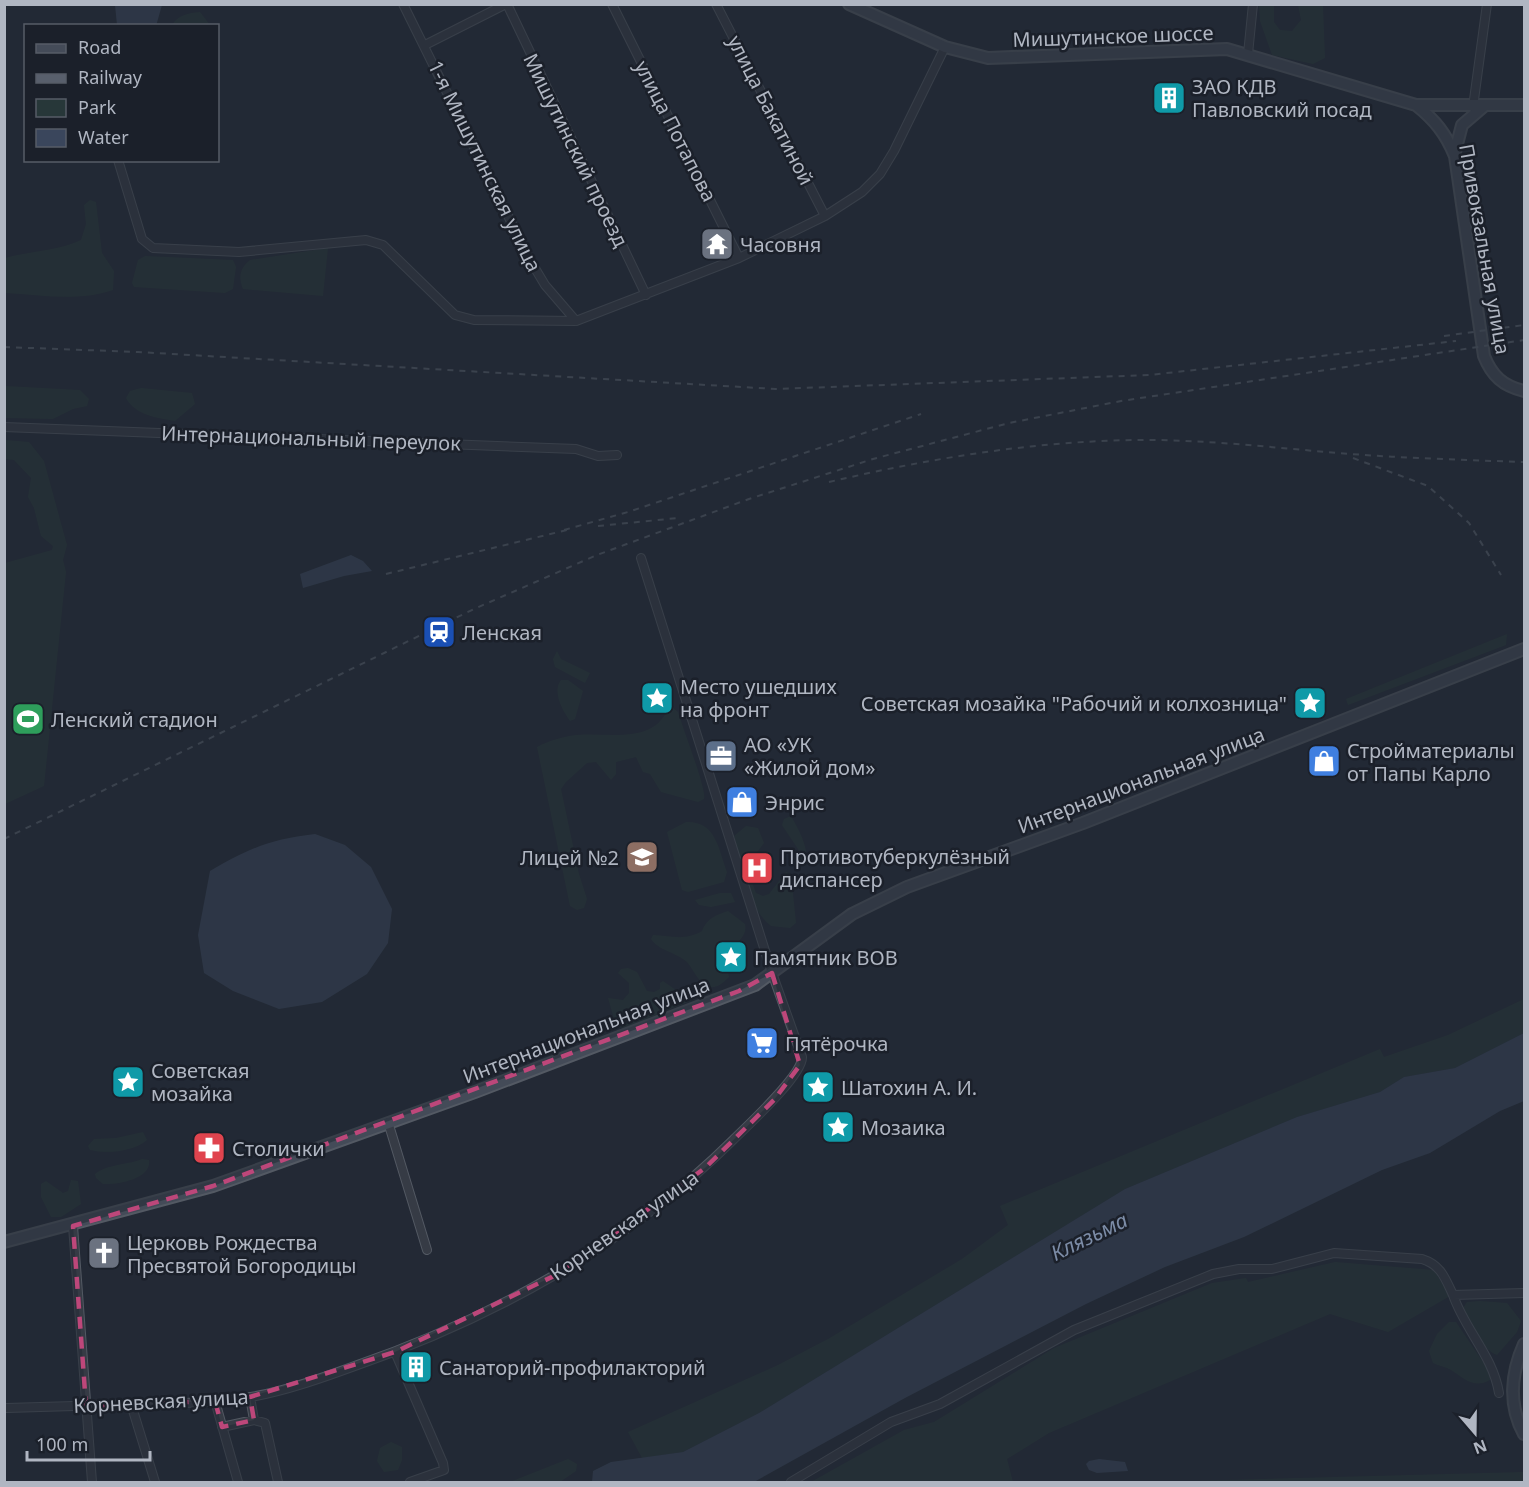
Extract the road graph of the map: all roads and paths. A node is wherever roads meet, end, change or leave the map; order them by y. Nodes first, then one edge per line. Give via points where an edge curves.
1 (404, 4) edge
2 (507, 4) edge
3 (612, 4) edge
4 (716, 4) edge
5 (849, 4) edge
6 (1253, 4) edge
7 (1487, 4) edge
8 (425, 45) junction
9 (945, 47) junction
10 (1248, 54) junction
11 (1416, 105) junction
12 (1524, 105) edge
13 (1478, 107) junction
14 (1455, 156) junction
15 (119, 162) edge
16 (825, 216) junction
17 (739, 258) junction
18 (646, 295) junction
19 (576, 321) junction
20 (1524, 391) edge
21 (4, 427) edge
22 (617, 455) dead end
23 (641, 558) dead end
24 (1524, 649) edge
25 (771, 974) junction
26 (388, 1122) junction
27 (73, 1226) junction
28 (4, 1242) edge
29 (428, 1250) dead end
30 (1524, 1293) edge
31 (1453, 1295) junction
32 (1524, 1344) edge
33 (395, 1352) junction
34 (1499, 1393) dead end
35 (250, 1397) junction
36 (215, 1401) junction
37 (131, 1404) junction
38 (86, 1406) junction
39 (4, 1408) edge
40 (254, 1420) junction
41 (222, 1427) junction
42 (1524, 1434) edge
43 (92, 1482) edge
44 (155, 1482) edge
45 (238, 1482) edge
46 (278, 1482) edge
47 (410, 1482) edge
48 (791, 1482) edge

1 - 8 street, 1-я Мишутинская улица
2 - 8 street
2 - 18 street, Мишутинский проезд
3 - 17 street, улица Потапова
4 - 16 street, улица Бакатиной
5 - 9 street, Мишутинское шоссе
6 - 10 street
7 - 13 street
8 - 19 street, 1-я Мишутинская улица via 530,260 545,285
9 - 10 street, Мишутинское шоссе via 1002,58 1210,48
9 - 16 street via 880,174 862,192
10 - 11 street, Мишутинское шоссе
11 - 13 street
11 - 14 street, Привокзальная улица via 1435,121
12 - 13 street
13 - 14 street via 1462,125
14 - 20 street, Привокзальная улица via 1484,356 1496,378
15 - 19 street via 142,239 153,248 239,252 366,240 383,245 455,315 474,320
16 - 17 street
17 - 18 street
18 - 19 street
21 - 22 street, Интернациональный переулок via 576,449 598,456
23 - 25 street
24 - 25 street, Интернациональная улица via 1083,823 907,887 852,914
25 - 26 street, Интернациональная улица via 756,985
25 - 33 street, Корневская улица via 802,1061 774,1100 705,1168 616,1236 533,1288
26 - 27 street, Интернациональная улица via 213,1186
26 - 29 street
27 - 28 street, Интернациональная улица
27 - 38 street
30 - 31 street
31 - 34 street via 1458,1312 1496,1377
31 - 48 street via 1440,1268 1422,1259 1334,1253 1272,1269 1213,1274 1064,1335 940,1404 891,1422
32 - 42 street via 1512,1379
33 - 35 street, Корневская улица
33 - 47 street via 439,1450 444,1470
35 - 36 street, Корневская улица
35 - 40 street
36 - 37 street, Корневская улица
36 - 41 street
37 - 38 street, Корневская улица
37 - 44 street
38 - 39 street, Корневская улица
38 - 43 street
40 - 41 street
40 - 46 street via 265,1423
41 - 45 street

